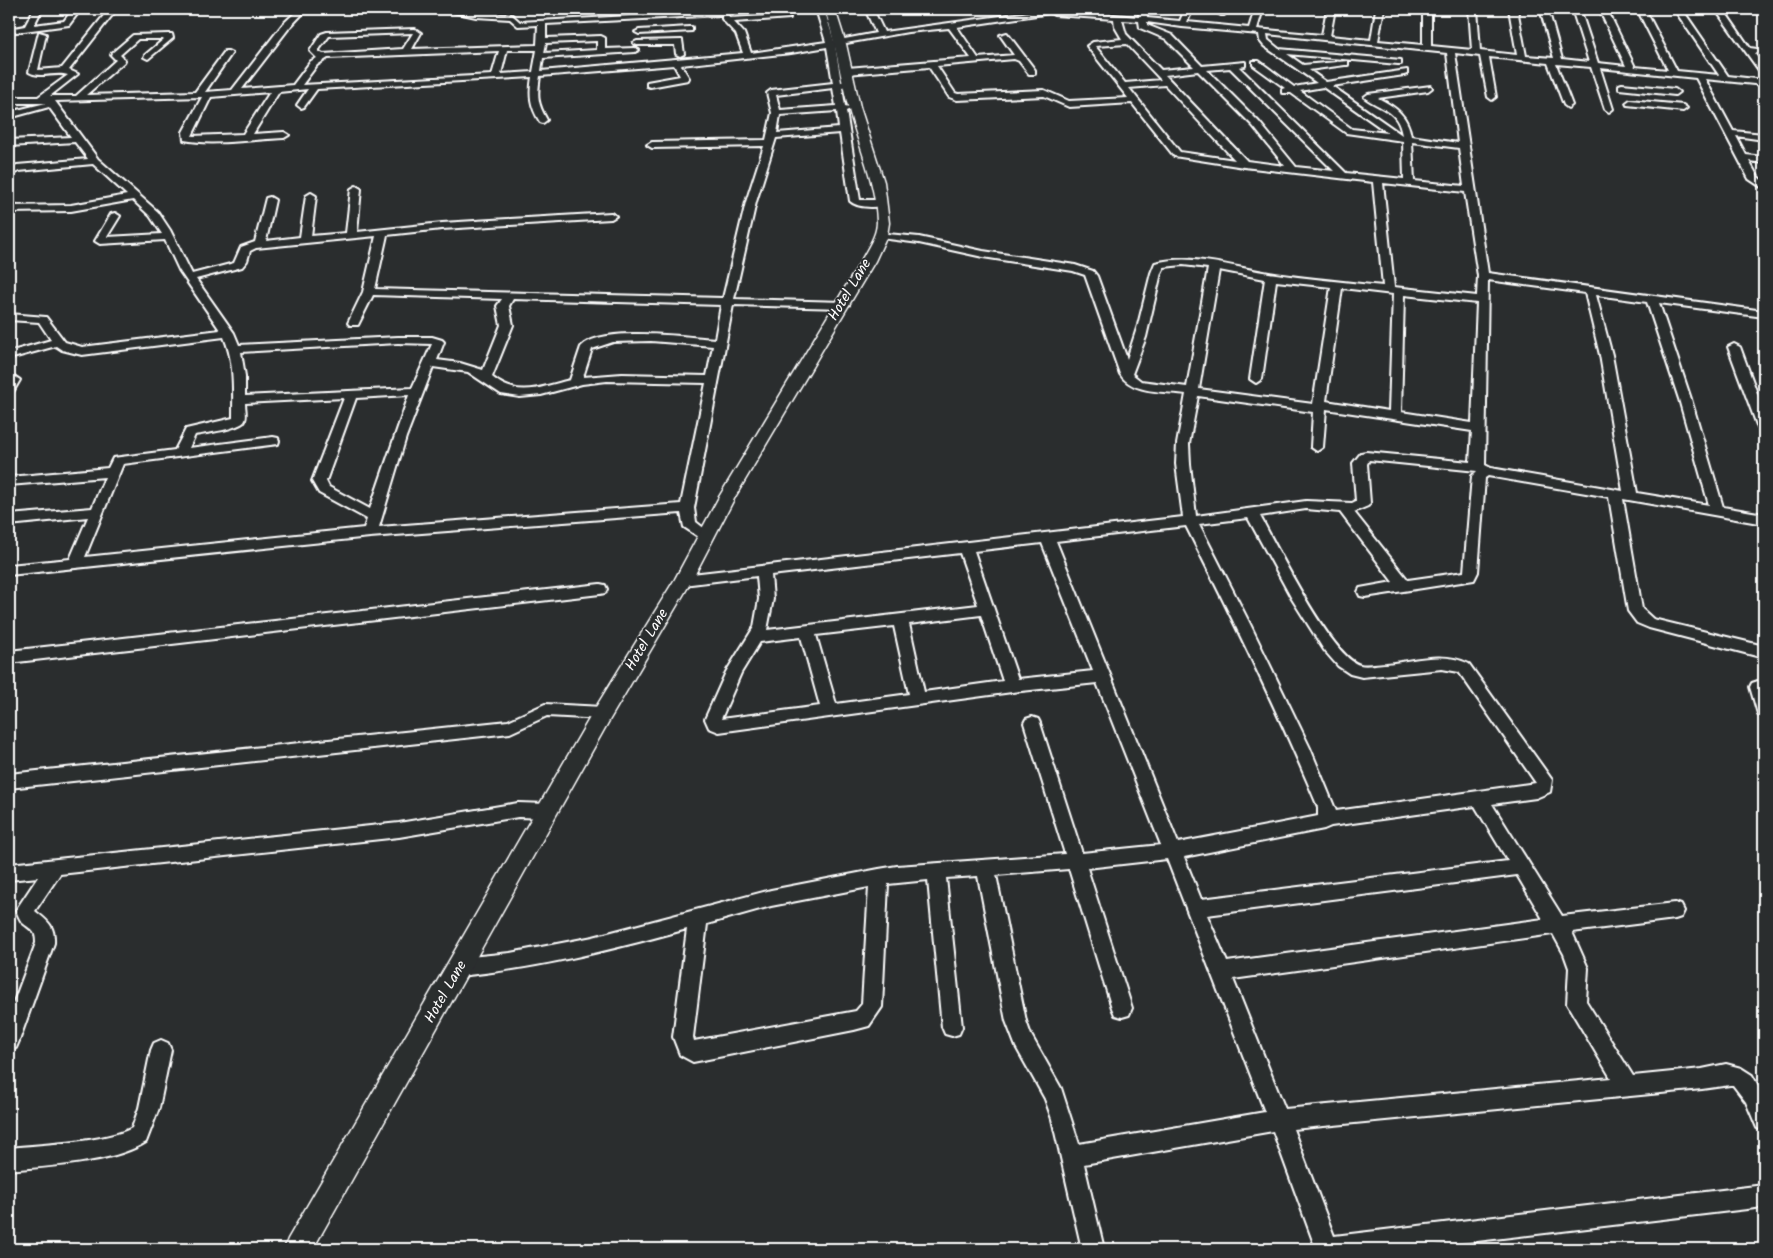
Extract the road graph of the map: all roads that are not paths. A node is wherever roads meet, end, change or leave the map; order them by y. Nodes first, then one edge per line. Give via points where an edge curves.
1 (38, 9) edge
2 (77, 9) edge
3 (113, 9) edge
4 (303, 9) edge
5 (451, 9) edge
6 (784, 9) edge
7 (820, 9) edge
8 (830, 9) edge
9 (869, 9) edge
10 (1034, 9) edge
11 (1064, 9) edge
12 (1143, 9) edge
13 (1189, 9) edge
14 (1259, 9) edge
15 (1331, 9) edge
16 (1380, 9) edge
17 (1427, 9) edge
18 (1473, 9) edge
19 (1513, 9) edge
20 (1544, 9) edge
21 (1576, 9) edge
22 (1603, 9) edge
23 (1641, 9) edge
24 (1678, 9) edge
25 (1719, 9) edge
26 (720, 11) edge
27 (1045, 13) junction
28 (639, 17) junction
29 (1118, 17) junction
30 (729, 20) junction
31 (1143, 21) junction
32 (542, 23) junction
33 (1182, 25) junction
34 (952, 26) junction
35 (28, 29) junction
36 (689, 29) dead end
37 (9, 31) edge
38 (1252, 31) junction
39 (639, 32) junction
40 (1263, 32) junction
41 (42, 34) dead end
42 (881, 35) junction
43 (1004, 35) dead end
44 (1325, 39) junction
45 (1128, 40) junction
46 (359, 43) junction
47 (1374, 43) junction
48 (341, 44) junction
49 (836, 44) junction
50 (636, 46) junction
51 (504, 48) junction
52 (540, 48) junction
53 (1427, 48) junction
54 (1276, 50) junction
55 (1748, 50) junction
56 (409, 51) junction
57 (1451, 51) junction
58 (601, 52) junction
59 (1764, 52) edge
60 (228, 53) dead end
61 (680, 54) dead end
62 (1480, 54) junction
63 (748, 55) junction
64 (148, 57) dead end
65 (1020, 57) junction
66 (322, 58) junction
67 (1522, 58) junction
68 (976, 60) junction
69 (1372, 60) junction
70 (1555, 61) junction
71 (1398, 62) dead end
72 (677, 64) junction
73 (931, 64) junction
74 (1232, 65) junction
75 (644, 66) junction
76 (1595, 66) junction
77 (633, 67) junction
78 (1302, 68) junction
79 (1200, 69) junction
80 (1632, 69) junction
81 (64, 70) junction
82 (1764, 71) edge
83 (1032, 72) dead end
84 (1404, 72) dead end
85 (1670, 72) junction
86 (1159, 73) junction
87 (536, 75) junction
88 (1700, 75) junction
89 (496, 78) junction
90 (1724, 78) junction
91 (844, 82) junction
92 (1167, 82) junction
93 (1764, 82) edge
94 (1325, 85) junction
95 (315, 86) junction
96 (1124, 86) junction
97 (1622, 87) dead end
98 (9, 88) edge
99 (295, 88) junction
100 (1428, 88) dead end
101 (276, 89) junction
102 (1291, 90) junction
103 (235, 92) junction
104 (1675, 92) junction
105 (203, 94) junction
106 (1261, 94) junction
107 (1370, 97) junction
108 (1492, 97) dead end
109 (77, 98) junction
110 (11, 99) edge
111 (47, 100) junction
112 (1135, 100) junction
113 (1349, 100) junction
114 (1630, 103) dead end
115 (301, 104) dead end
116 (1568, 105) dead end
117 (848, 108) junction
118 (1683, 108) junction
119 (1609, 109) dead end
120 (776, 113) junction
121 (9, 115) edge
122 (1688, 118) dead end
123 (544, 120) dead end
124 (845, 130) junction
125 (1730, 133) junction
126 (284, 135) dead end
127 (246, 137) junction
128 (1402, 137) junction
129 (1764, 137) edge
130 (78, 139) junction
131 (771, 140) junction
132 (9, 143) edge
133 (652, 146) dead end
134 (1463, 146) junction
135 (1743, 157) junction
136 (1764, 160) edge
137 (95, 161) junction
138 (1244, 164) junction
139 (1293, 170) junction
140 (9, 174) edge
141 (1344, 176) junction
142 (1378, 180) junction
143 (1409, 184) junction
144 (1764, 186) edge
145 (356, 189) dead end
146 (1470, 190) junction
147 (311, 196) dead end
148 (134, 197) junction
149 (270, 200) dead end
150 (872, 203) junction
151 (9, 209) edge
152 (115, 216) dead end
153 (611, 216) dead end
154 (382, 232) junction
155 (351, 235) junction
156 (881, 235) junction
157 (168, 237) junction
158 (305, 240) junction
159 (260, 244) junction
160 (1214, 267) junction
161 (1483, 276) junction
162 (1271, 277) junction
163 (189, 278) junction
164 (1337, 284) junction
165 (1394, 290) junction
166 (1590, 291) junction
167 (369, 292) junction
168 (509, 296) junction
169 (1652, 299) junction
170 (728, 300) junction
171 (1482, 300) junction
172 (835, 304) junction
173 (1764, 314) edge
174 (9, 318) edge
175 (354, 323) dead end
176 (228, 333) junction
177 (56, 342) junction
178 (719, 343) junction
179 (1734, 347) dead end
180 (235, 349) junction
181 (9, 356) edge
182 (429, 363) junction
183 (1126, 374) junction
184 (486, 377) junction
185 (1256, 379) dead end
186 (711, 380) junction
187 (576, 381) junction
188 (416, 391) junction
189 (1192, 393) junction
190 (351, 395) junction
191 (240, 400) junction
192 (1320, 407) junction
193 (1396, 415) junction
194 (1478, 428) junction
195 (1764, 428) edge
196 (273, 441) dead end
197 (1318, 447) dead end
198 (180, 453) junction
199 (1482, 469) junction
200 (113, 472) junction
201 (9, 481) edge
202 (1615, 494) junction
203 (1631, 496) junction
204 (687, 508) junction
205 (1344, 508) junction
206 (1717, 511) junction
207 (97, 512) junction
208 (1252, 513) junction
209 (375, 518) junction
210 (1764, 519) edge
211 (9, 520) edge
212 (1190, 521) junction
213 (370, 532) junction
214 (700, 532) junction
215 (1047, 537) junction
216 (966, 548) junction
217 (75, 564) junction
218 (9, 570) edge
219 (764, 571) junction
220 (683, 580) junction
221 (1404, 586) junction
222 (600, 589) dead end
223 (1365, 592) dead end
224 (986, 609) junction
225 (900, 618) junction
226 (808, 630) junction
227 (755, 637) junction
228 (1764, 652) edge
229 (9, 657) edge
230 (1104, 676) junction
231 (1012, 686) junction
232 (1758, 687) dead end
233 (918, 700) junction
234 (1764, 710) edge
235 (830, 712) junction
236 (603, 713) junction
237 (1032, 723) dead end
238 (10, 783) edge
239 (1480, 799) junction
240 (536, 810) junction
241 (1327, 819) junction
242 (1174, 851) junction
243 (1077, 861) junction
244 (56, 866) junction
245 (1522, 866) junction
246 (986, 868) junction
247 (936, 871) junction
248 (9, 872) edge
249 (879, 877) junction
250 (1196, 908) junction
251 (1675, 912) dead end
252 (698, 919) junction
253 (1557, 925) junction
254 (460, 967) junction
255 (1221, 972) junction
256 (1122, 1008) dead end
257 (952, 1027) dead end
258 (9, 1041) edge
259 (161, 1050) dead end
260 (1628, 1086) junction
261 (1279, 1120) junction
262 (1764, 1121) edge
263 (1071, 1156) junction
264 (9, 1158) edge
265 (1764, 1196) edge
266 (298, 1249) edge
267 (1093, 1249) edge
268 (1327, 1249) edge

1 - 35 street
2 - 35 street via 66,23
3 - 81 street
4 - 103 street
5 - 32 street via 512,16 517,24
6 - 30 street via 785,17
7 - 49 street
8 - 49 street, Hotel Lane
9 - 42 street
10 - 27 street
11 - 27 street
12 - 31 street
13 - 33 street
14 - 38 street
15 - 44 street
16 - 47 street
17 - 53 street
18 - 62 street
19 - 67 street
20 - 70 street
21 - 76 street
22 - 80 street
23 - 85 street
24 - 90 street
25 - 55 street
26 - 28 street
26 - 30 street
27 - 29 street
27 - 34 street
28 - 32 street
28 - 39 street
29 - 31 street
29 - 45 street via 1119,27
30 - 63 street via 740,33
31 - 33 street
31 - 79 street via 1145,28 1169,37
32 - 52 street
33 - 38 street
34 - 42 street
34 - 68 street
35 - 37 street
36 - 39 street
38 - 40 street
39 - 50 street
40 - 44 street
40 - 54 street via 1264,41
41 - 81 street via 33,72
42 - 49 street
43 - 65 street
44 - 47 street
45 - 86 street
45 - 96 street via 1091,45
46 - 48 street
46 - 48 street
46 - 56 street
46 - 56 street via 417,32 407,49
47 - 53 street
48 - 66 street
48 - 66 street via 324,35 314,51
49 - 63 street
49 - 91 street, Hotel Lane
50 - 58 street
50 - 61 street via 679,42
50 - 77 street
51 - 52 street
51 - 56 street
51 - 89 street
52 - 58 street
52 - 58 street via 601,38
52 - 87 street
53 - 57 street
54 - 69 street
54 - 78 street
55 - 59 street
55 - 82 street
57 - 62 street
57 - 134 street
60 - 105 street
62 - 67 street
62 - 108 street
63 - 72 street
64 - 109 street via 168,36 134,38 115,55 121,60
65 - 68 street
65 - 83 street
66 - 99 street via 314,63
67 - 70 street
68 - 73 street
69 - 71 street
69 - 78 street
70 - 76 street
70 - 116 street
72 - 75 street
72 - 75 street via 685,78 651,88
73 - 91 street
73 - 112 street via 952,95 957,97 1044,93 1069,104
74 - 79 street
74 - 102 street via 1260,63
74 - 106 street
75 - 77 street
76 - 80 street
76 - 119 street
77 - 87 street
78 - 94 street
79 - 86 street
79 - 139 street via 1256,124
80 - 85 street
81 - 111 street via 74,74
84 - 94 street
85 - 88 street
85 - 104 street
86 - 92 street
87 - 89 street
87 - 123 street via 533,96
88 - 90 street
88 - 125 street
89 - 95 street
90 - 93 street
91 - 117 street, Hotel Lane
91 - 120 street via 772,92
92 - 96 street
92 - 138 street
94 - 102 street
94 - 113 street
95 - 99 street
95 - 115 street
96 - 112 street
97 - 104 street
98 - 110 street
99 - 101 street
100 - 107 street
101 - 103 street
101 - 127 street
102 - 106 street
102 - 128 street via 1349,131
103 - 105 street
104 - 118 street
105 - 109 street
105 - 127 street via 187,138
106 - 141 street
107 - 113 street
107 - 128 street via 1399,115 1403,120
109 - 111 street
110 - 111 street
111 - 121 street
111 - 130 street
112 - 138 street via 1177,154
113 - 128 street
114 - 118 street
117 - 120 street
117 - 124 street
117 - 150 street, Hotel Lane via 874,165
118 - 122 street
120 - 131 street
124 - 131 street
124 - 150 street via 854,201
125 - 129 street
125 - 135 street
126 - 127 street
128 - 134 street
128 - 143 street
130 - 132 street
130 - 137 street
131 - 133 street
131 - 170 street via 751,202
134 - 146 street
135 - 136 street
135 - 144 street via 1754,179
137 - 140 street via 17,168
137 - 148 street
138 - 139 street
139 - 141 street
141 - 142 street
142 - 143 street
142 - 165 street
143 - 146 street
145 - 155 street
146 - 161 street
147 - 158 street
148 - 151 street via 71,208
148 - 157 street via 154,214
149 - 159 street
150 - 156 street, Hotel Lane via 883,223
152 - 157 street via 100,241
153 - 154 street via 487,222
154 - 155 street
154 - 167 street
155 - 158 street
156 - 172 street, Hotel Lane via 868,261
156 - 183 street via 1089,273
157 - 163 street
158 - 159 street
159 - 163 street via 248,246 238,265
160 - 162 street
160 - 183 street via 1176,261 1160,266 1136,352
160 - 189 street
161 - 166 street
161 - 171 street
162 - 164 street
162 - 185 street
163 - 176 street
164 - 165 street
164 - 192 street
165 - 171 street
165 - 193 street
166 - 169 street
166 - 203 street via 1606,355
167 - 168 street
167 - 175 street
168 - 170 street
168 - 184 street via 503,306 507,326
169 - 173 street
169 - 206 street
170 - 172 street
170 - 178 street
171 - 194 street
172 - 214 street, Hotel Lane via 727,497
174 - 177 street via 42,318
176 - 177 street via 82,351
176 - 180 street
177 - 181 street
178 - 186 street
178 - 187 street via 632,338 595,342 587,347
179 - 195 street
180 - 182 street via 435,340 438,346
180 - 191 street
182 - 184 street via 467,368
182 - 188 street
183 - 189 street via 1129,379 1145,386
184 - 187 street via 509,392 539,392
186 - 187 street via 624,378
186 - 204 street
188 - 190 street
188 - 209 street
189 - 192 street
189 - 212 street via 1183,444
190 - 191 street
190 - 209 street via 319,481 324,490
191 - 198 street via 240,416 236,423 190,432
192 - 193 street
192 - 197 street
193 - 194 street
194 - 199 street via 1477,462
196 - 198 street
198 - 200 street via 119,460
199 - 202 street
199 - 205 street via 1366,456 1360,463 1363,503
199 - 221 street via 1471,572 1468,576
200 - 201 street
200 - 207 street
202 - 203 street
202 - 228 street via 1635,611 1642,619
203 - 206 street
204 - 213 street
204 - 214 street via 687,519
205 - 208 street via 1312,505
205 - 221 street
206 - 210 street
207 - 211 street
207 - 217 street
208 - 212 street
208 - 239 street via 1300,603 1348,667 1366,671 1442,662 1456,664 1470,674 1544,780 1542,790
209 - 213 street
212 - 215 street
212 - 241 street via 1302,748 1327,807
213 - 217 street
214 - 220 street, Hotel Lane
215 - 216 street
215 - 230 street
216 - 219 street
216 - 224 street
217 - 218 street
219 - 220 street
219 - 227 street via 766,610
220 - 236 street, Hotel Lane
221 - 223 street
222 - 229 street
224 - 225 street
224 - 231 street
225 - 226 street
225 - 233 street
226 - 227 street
226 - 235 street
227 - 235 street via 734,672 713,719 715,724 726,726
230 - 231 street
230 - 242 street
231 - 233 street
232 - 234 street
233 - 235 street
236 - 238 street via 544,710 510,727
236 - 240 street, Hotel Lane
237 - 243 street
239 - 241 street
239 - 245 street
240 - 244 street via 399,830
240 - 254 street, Hotel Lane
241 - 242 street via 1321,824
242 - 243 street
242 - 250 street
243 - 246 street
243 - 256 street
244 - 248 street
244 - 258 street via 25,910 44,926 46,933
245 - 250 street
245 - 253 street
246 - 247 street
246 - 263 street via 1016,1021 1054,1095
247 - 249 street
247 - 257 street
249 - 252 street via 771,898
249 - 252 street via 872,1007 862,1019 854,1022 694,1052 688,1050 683,1037
250 - 255 street
251 - 253 street
252 - 254 street via 593,946 510,962
253 - 255 street
253 - 260 street via 1578,968 1574,995
254 - 266 street, Hotel Lane
255 - 261 street
259 - 264 street via 144,1123 134,1139 113,1145
260 - 261 street
260 - 262 street via 1736,1076 1749,1088
261 - 263 street
261 - 268 street
263 - 267 street
265 - 268 street

